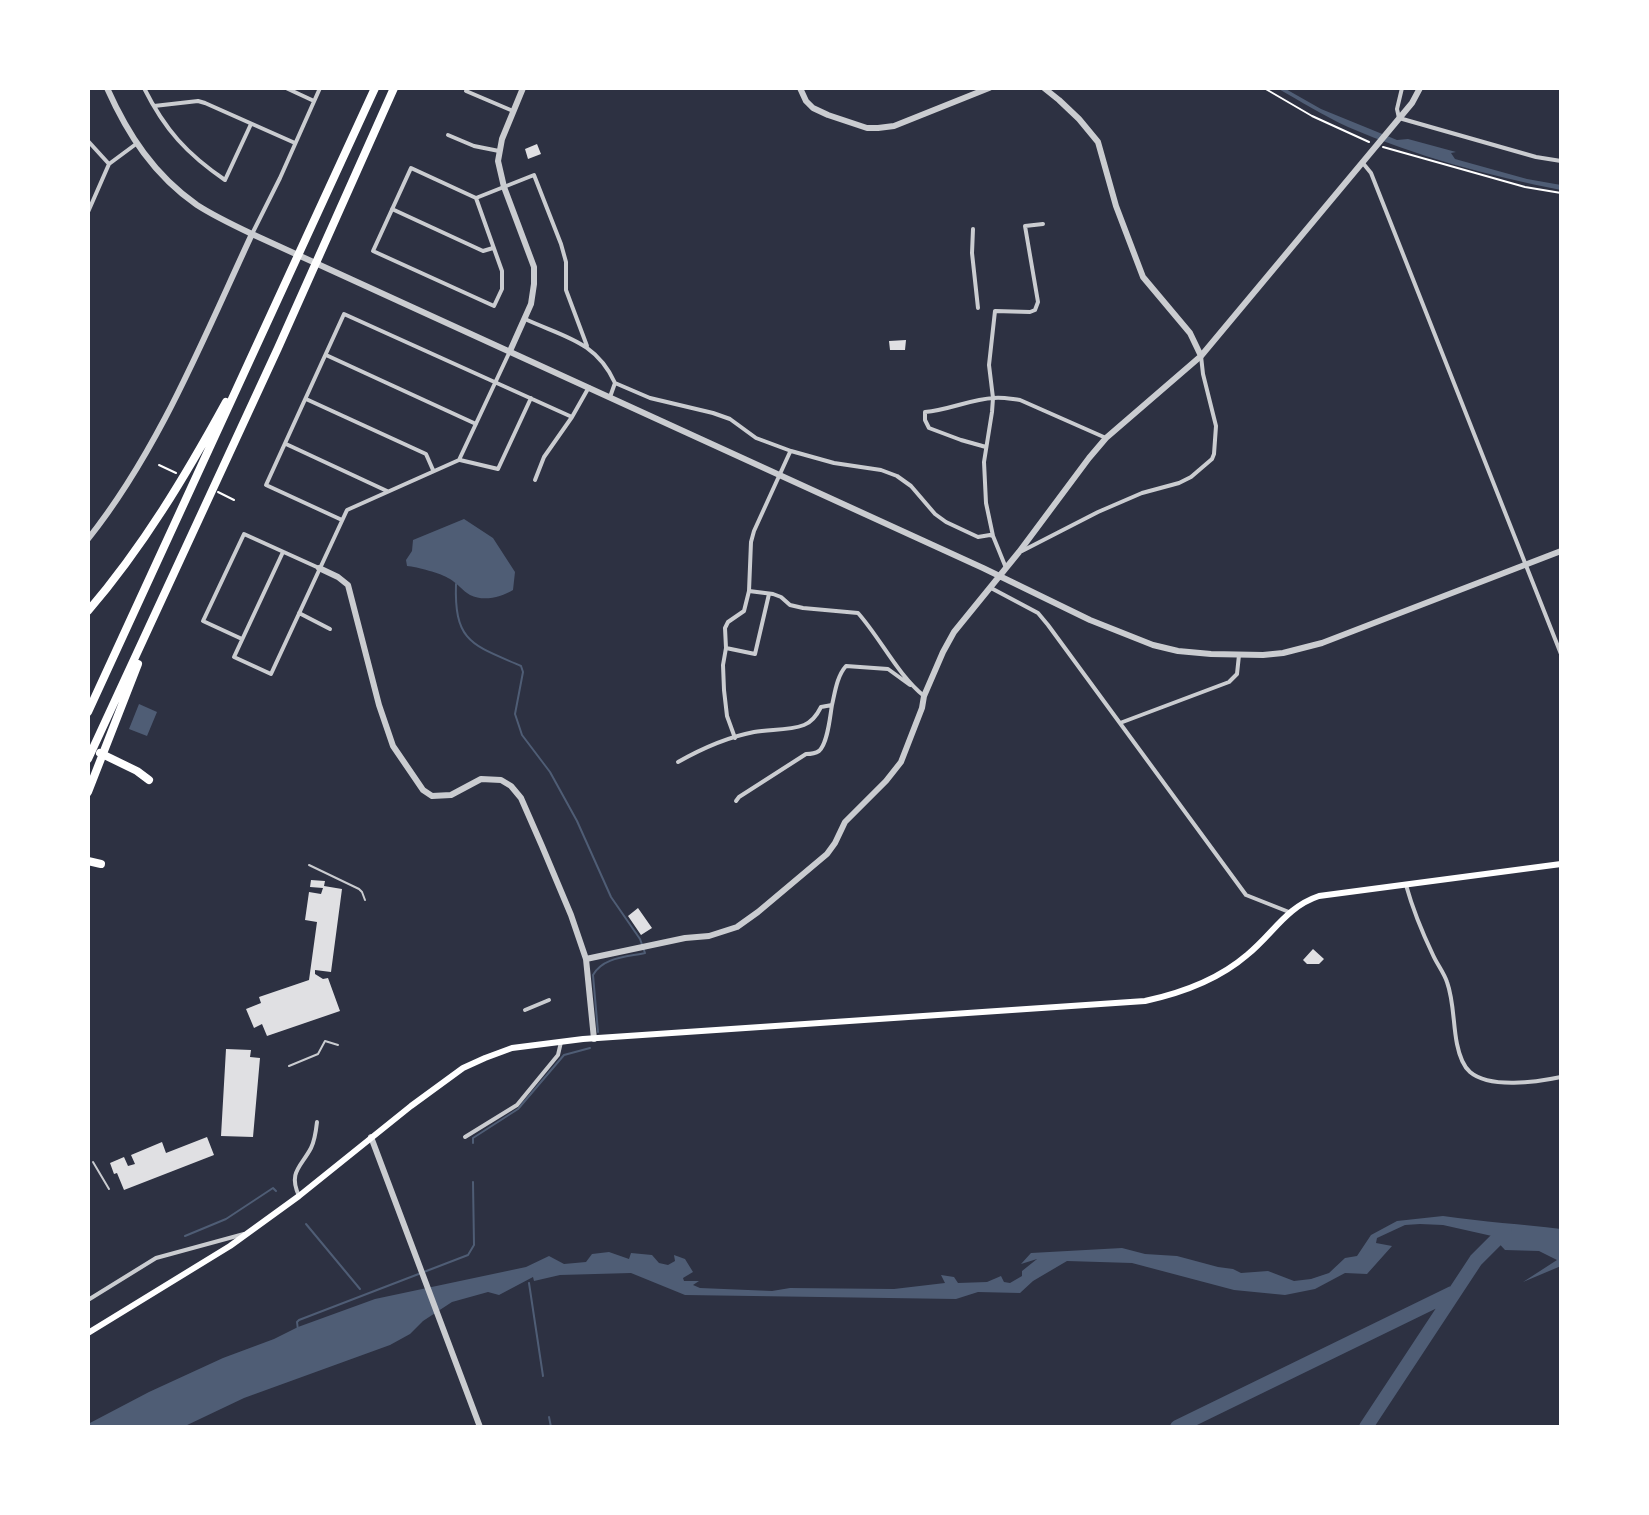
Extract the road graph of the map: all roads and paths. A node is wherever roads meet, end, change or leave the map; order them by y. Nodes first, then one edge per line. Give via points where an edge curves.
1 (107, 88) edge
2 (144, 88) edge
3 (286, 88) edge
4 (320, 88) edge
5 (375, 88) edge
6 (394, 88) edge
7 (523, 88) edge
8 (800, 88) edge
9 (989, 88) edge
10 (1044, 88) edge
11 (1264, 88) edge
12 (1402, 88) edge
13 (1420, 88) edge
14 (466, 91) dead end
15 (314, 101) junction
16 (153, 106) junction
17 (513, 111) junction
18 (1397, 120) junction
19 (251, 124) junction
20 (448, 135) dead end
21 (88, 141) edge
22 (295, 143) junction
23 (136, 144) junction
24 (1378, 144) junction
25 (499, 151) junction
26 (1561, 161) edge
27 (1362, 162) junction
28 (109, 164) junction
29 (504, 187) junction
30 (1561, 193) edge
31 (476, 198) junction
32 (392, 209) junction
33 (88, 212) edge
34 (1043, 224) dead end
35 (973, 229) dead end
36 (252, 234) junction
37 (494, 248) junction
38 (978, 308) dead end
39 (525, 319) junction
40 (258, 343) junction
41 (587, 346) junction
42 (510, 351) junction
43 (326, 355) junction
44 (1201, 356) junction
45 (496, 383) junction
46 (615, 383) junction
47 (589, 387) junction
48 (610, 397) junction
49 (531, 398) junction
50 (993, 398) junction
51 (306, 399) junction
52 (572, 417) junction
53 (476, 424) junction
54 (1106, 438) junction
55 (286, 444) junction
56 (986, 447) junction
57 (791, 451) junction
58 (459, 460) junction
59 (433, 471) junction
60 (535, 480) dead end
61 (387, 491) junction
62 (342, 520) junction
63 (993, 536) junction
64 (88, 539) edge
65 (1561, 551) edge
66 (283, 552) junction
67 (1019, 552) junction
68 (1526, 565) junction
69 (319, 568) junction
70 (1006, 568) junction
71 (1000, 576) junction
72 (168, 588) junction
73 (991, 588) junction
74 (749, 591) junction
75 (769, 594) junction
76 (88, 611) edge
77 (299, 613) junction
78 (330, 629) dead end
79 (242, 639) junction
80 (726, 648) junction
81 (1561, 654) edge
82 (1239, 655) junction
83 (910, 685) junction
84 (924, 696) junction
85 (832, 705) junction
86 (88, 712) edge
87 (1120, 723) junction
88 (735, 738) junction
89 (88, 747) edge
90 (88, 759) edge
91 (678, 762) dead end
92 (149, 780) dead end
93 (88, 792) edge
94 (736, 801) dead end
95 (88, 861) edge
96 (101, 864) dead end
97 (1561, 864) edge
98 (309, 865) dead end
99 (1406, 885) junction
100 (365, 900) dead end
101 (1289, 912) junction
102 (586, 959) junction
103 (549, 1000) dead end
104 (525, 1010) dead end
105 (594, 1039) junction
106 (561, 1042) junction
107 (338, 1045) dead end
108 (289, 1066) dead end
109 (1561, 1077) edge
110 (317, 1122) dead end
111 (371, 1137) junction
112 (465, 1137) dead end
113 (93, 1162) dead end
114 (109, 1189) dead end
115 (299, 1196) junction
116 (251, 1232) junction
117 (88, 1300) edge
118 (88, 1333) edge
119 (480, 1427) edge

1 - 23 street
2 - 16 street
3 - 15 street
4 - 15 street
5 - 40 highway
6 - 72 highway
7 - 17 street
8 - 9 street via 813,108 878,128
10 - 44 street via 1098,142 1143,277 1190,333
11 - 24 path
12 - 18 street
13 - 18 street
14 - 17 street
15 - 22 street
16 - 19 street via 198,101
16 - 19 street via 183,147 225,180
17 - 25 street
18 - 24 street
18 - 26 street
19 - 22 street
20 - 25 street
21 - 28 street
22 - 36 street
23 - 28 street
23 - 36 street via 184,195
24 - 27 street
24 - 30 path
25 - 29 street
27 - 44 street
27 - 68 street via 1377,187
28 - 33 street
29 - 31 street
29 - 39 street via 534,267
29 - 41 street via 534,175 561,244 566,290
31 - 32 street via 411,168
31 - 37 street
32 - 37 street via 483,251
32 - 37 street via 373,251 494,306 502,289
34 - 50 street via 1025,226 1035,310 995,311 989,365
35 - 38 street
36 - 42 street
36 - 64 street via 174,398 127,484
39 - 41 street
39 - 42 street
40 - 76 highway via 174,493
40 - 86 highway
41 - 46 street
42 - 45 street
42 - 47 street
43 - 45 street via 344,314
43 - 51 street
43 - 53 street
44 - 54 street
44 - 67 street via 1216,426 1212,459 1179,483 1142,493
45 - 49 street
45 - 53 street
46 - 48 street
46 - 57 street via 730,419 756,438
47 - 48 street
47 - 52 street
48 - 71 street
49 - 52 street
49 - 58 street via 498,469
50 - 54 street via 1020,400
50 - 56 street
50 - 56 street via 925,412 929,428
51 - 55 street
51 - 59 street via 426,454
52 - 60 street
53 - 58 street
54 - 67 street
55 - 61 street
55 - 62 street via 266,485
56 - 63 street via 984,483
57 - 63 street via 897,476 946,522 978,537
57 - 74 street via 754,531
58 - 59 street
59 - 61 street
61 - 62 street via 347,510
62 - 69 street
63 - 70 street
65 - 68 street
66 - 69 street
66 - 79 street
66 - 79 street via 244,534 203,621
67 - 70 street
68 - 81 street
68 - 82 street via 1322,643 1283,653
69 - 77 street
69 - 102 street via 348,585 379,705 393,746 409,771 432,796 451,795 481,779 511,786 535,830
70 - 71 street
71 - 73 street
71 - 82 street via 1153,645
72 - 90 highway
72 - 93 highway
73 - 84 street via 954,632
73 - 87 street via 1038,613
74 - 75 street
74 - 80 street via 744,611 725,628
75 - 80 street via 755,654
75 - 83 street via 803,608 858,613
77 - 78 street
77 - 79 street via 271,674 234,657
80 - 88 street via 724,690
82 - 87 street via 1237,674 1229,682
83 - 84 street
83 - 85 street via 888,669 846,666
84 - 102 street via 901,762 845,822 827,854 745,923 709,936
85 - 88 street via 821,707 804,725
85 - 94 street via 818,752 806,754
87 - 101 street via 1246,895
88 - 91 street
89 - 92 highway
95 - 96 highway
97 - 99 main road
98 - 100 lane via 359,889
99 - 101 main road via 1319,896
99 - 109 street via 1447,981 1463,1064 1490,1080 1517,1083
101 - 105 main road via 1229,969 1196,986 1145,1001
102 - 105 street
103 - 104 street
105 - 106 main road
106 - 111 main road via 512,1048 473,1063
106 - 112 street via 558,1055 517,1105
107 - 108 lane via 325,1041 318,1054
110 - 115 street via 295,1176
111 - 115 main road
111 - 119 street
113 - 114 lane
115 - 116 main road
116 - 117 street via 156,1258
116 - 118 main road

